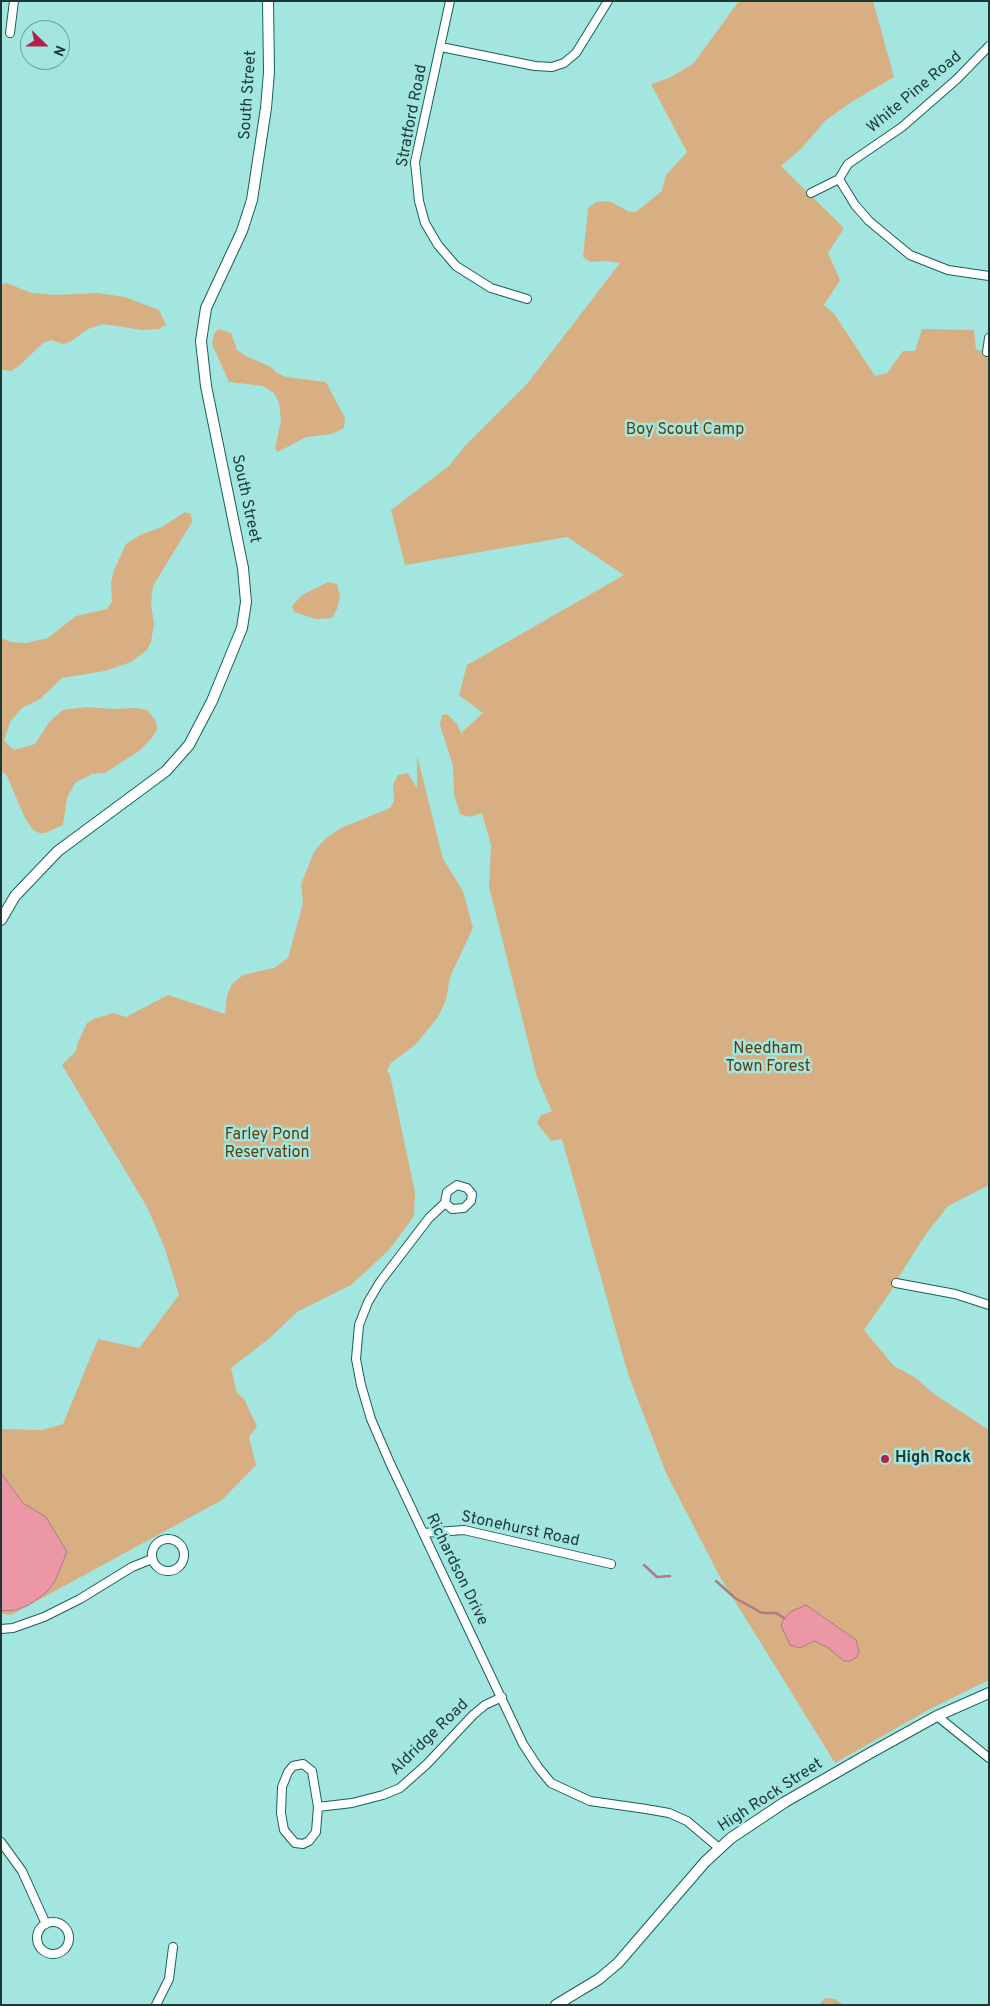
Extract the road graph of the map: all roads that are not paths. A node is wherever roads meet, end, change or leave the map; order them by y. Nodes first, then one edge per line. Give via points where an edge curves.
1 (14, 1) edge
2 (268, 1) edge
3 (450, 1) edge
4 (608, 1) edge
5 (10, 34) dead end
6 (989, 46) edge
7 (441, 47) junction
8 (840, 179) junction
9 (811, 194) dead end
10 (989, 276) edge
11 (527, 299) dead end
12 (989, 338) edge
13 (987, 352) dead end
14 (1, 920) edge
15 (445, 1204) dead end
16 (896, 1283) dead end
17 (989, 1305) edge
18 (423, 1533) junction
19 (152, 1559) junction
20 (612, 1564) dead end
21 (1, 1629) edge
22 (989, 1692) edge
23 (502, 1697) junction
24 (938, 1716) junction
25 (989, 1758) edge
26 (318, 1807) junction
27 (1, 1842) edge
28 (719, 1848) junction
29 (46, 1924) junction
30 (173, 1947) dead end
31 (156, 2005) edge
32 (556, 2005) edge

1 - 5 street
2 - 14 street, South Street via 266,108 252,200 242,231 206,308 201,335 206,386 243,568 246,602 242,628 212,701 189,744 166,770 58,852 16,896
3 - 7 street, Stratford Road
4 - 7 street via 576,53 564,63 552,67
6 - 8 street, White Pine Road via 902,127 848,164
7 - 11 street, Stratford Road via 415,162 425,223 438,246 463,272 491,288
8 - 9 street, White Pine Road
8 - 10 street via 869,221 910,255 948,270
12 - 13 street
15 - 18 street, Richardson Drive via 428,1218 373,1293 362,1315 356,1348 361,1385 371,1419
16 - 17 street via 955,1294
18 - 20 street, Stonehurst Road via 464,1530
18 - 23 street, Richardson Drive
19 - 19 street via 160,1569 172,1570 183,1560 182,1548 173,1540 164,1540 154,1547
19 - 21 street via 44,1617
22 - 24 street, High Rock Street
23 - 26 street, Aldridge Road via 484,1705 400,1788 352,1804
23 - 28 street, Richardson Drive via 522,1744 551,1783 590,1801 669,1814 687,1821
24 - 25 street
24 - 28 street, High Rock Street via 800,1793
26 - 26 street via 312,1771 303,1764 293,1766 280,1795 281,1822 295,1843 309,1841 316,1832
27 - 29 street via 22,1870
28 - 32 street, High Rock Street via 618,1963 599,1979
29 - 29 street via 38,1933 40,1945 49,1953 60,1952 68,1943 67,1931 57,1922
30 - 31 street via 169,1979

